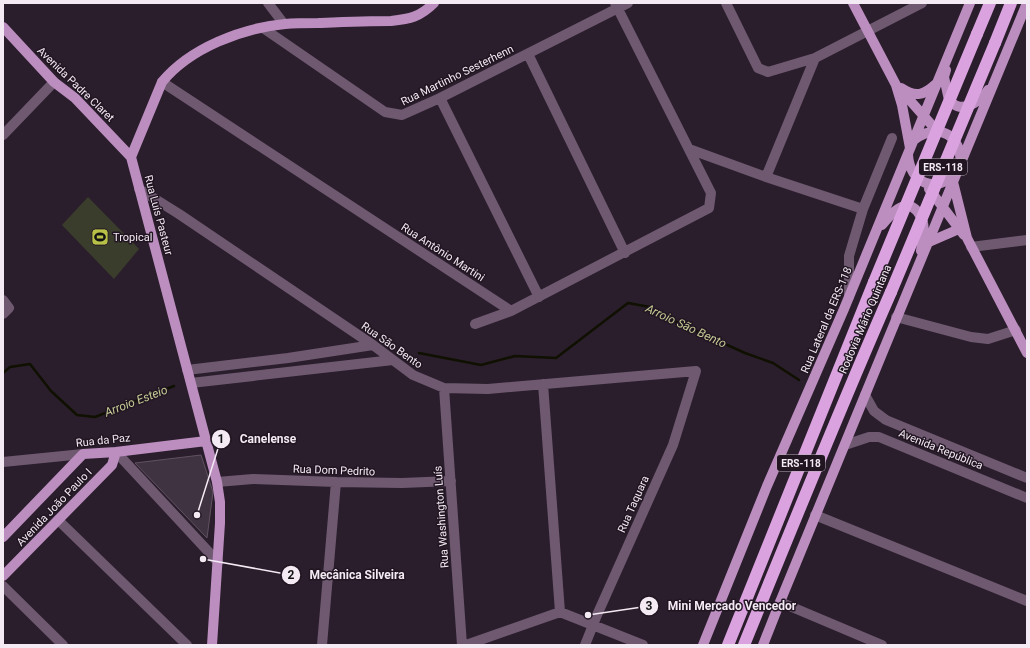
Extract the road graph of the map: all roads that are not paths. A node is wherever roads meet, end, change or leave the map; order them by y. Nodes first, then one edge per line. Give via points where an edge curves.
1 (268, 3) edge
2 (434, 3) edge
3 (628, 3) edge
4 (726, 3) edge
5 (853, 3) edge
6 (922, 3) edge
7 (970, 3) edge
8 (990, 3) edge
9 (1011, 3) edge
10 (1026, 3) edge
11 (616, 6) edge
12 (284, 24) junction
13 (3, 27) edge
14 (263, 28) junction
15 (867, 32) junction
16 (528, 54) junction
17 (815, 58) junction
18 (948, 59) junction
19 (996, 77) junction
20 (54, 82) junction
21 (162, 82) junction
22 (937, 83) junction
23 (896, 85) junction
24 (440, 98) junction
25 (924, 116) junction
26 (938, 131) junction
27 (3, 135) edge
28 (892, 138) dead end
29 (911, 148) junction
30 (689, 149) junction
31 (131, 157) junction
32 (961, 162) junction
33 (766, 177) junction
34 (955, 177) junction
35 (924, 183) junction
36 (139, 190) junction
37 (863, 209) junction
38 (943, 209) junction
39 (959, 229) junction
40 (1026, 238) edge
41 (873, 239) junction
42 (928, 242) junction
43 (969, 242) junction
44 (625, 253) junction
45 (920, 261) junction
46 (539, 297) junction
47 (849, 298) junction
48 (3, 300) edge
49 (512, 311) junction
50 (3, 314) edge
51 (896, 317) junction
52 (475, 324) dead end
53 (1016, 330) junction
54 (372, 345) junction
55 (1027, 353) edge
56 (288, 358) junction
57 (393, 360) junction
58 (187, 370) junction
59 (696, 371) joint
60 (290, 372) junction
61 (191, 384) junction
62 (543, 384) junction
63 (444, 388) junction
64 (865, 395) junction
65 (924, 436) junction
66 (206, 441) junction
67 (845, 445) junction
68 (116, 452) junction
69 (918, 453) junction
70 (83, 454) junction
71 (3, 462) edge
72 (989, 462) junction
73 (1027, 478) edge
74 (982, 479) junction
75 (451, 481) junction
76 (217, 482) junction
77 (336, 482) junction
78 (1027, 498) edge
79 (815, 515) junction
80 (58, 520) junction
81 (3, 536) edge
82 (218, 562) junction
83 (3, 576) edge
84 (3, 586) edge
85 (1027, 601) edge
86 (780, 602) junction
87 (560, 612) junction
88 (592, 626) junction
89 (57, 643) edge
90 (187, 645) edge
91 (212, 645) edge
92 (322, 645) edge
93 (462, 645) edge
94 (466, 645) edge
95 (585, 645) edge
96 (643, 645) edge
97 (703, 645) edge
98 (728, 645) edge
99 (744, 645) edge
100 (763, 645) edge
101 (882, 645) edge

1 - 12 street
2 - 12 main road via 419,15 407,19
3 - 11 street, Rua Martinho Sesterhenn
4 - 17 street via 758,68 768,72
5 - 15 main road
6 - 15 street
7 - 18 main road, Rua Lateral da ERS-118
8 - 98 highway, Rodovia Mário Quintana / ERS-118, bridge
9 - 99 highway, Rodovia Mário Quintana / ERS-118, bridge
10 - 19 main road
11 - 16 street, Rua Martinho Sesterhenn
11 - 30 street
12 - 14 main road
13 - 20 main road, Avenida Padre Claret
14 - 21 main road via 217,41 178,65
14 - 24 street, Rua Martinho Sesterhenn via 385,112 402,115
15 - 17 street
15 - 23 main road
16 - 24 street, Rua Martinho Sesterhenn
16 - 44 street
17 - 33 street
18 - 19 main road via 944,77 946,90 948,100 956,106 964,107 974,103 985,94
18 - 22 main road, Rua Lateral da ERS-118
19 - 32 main road
20 - 27 street
20 - 31 main road, Avenida Padre Claret via 76,98
21 - 31 main road
21 - 49 street, Rua Antônio Martini
22 - 23 main road via 927,92 919,94 908,92
22 - 25 main road, Rua Lateral da ERS-118
23 - 25 main road
23 - 29 main road
24 - 46 street
25 - 26 main road
25 - 29 main road, Rua Lateral da ERS-118
26 - 29 main road via 921,135
26 - 32 main road via 956,142
28 - 37 street
29 - 35 main road via 908,164 911,172
29 - 41 main road, Rua Lateral da ERS-118
30 - 33 street
30 - 44 street via 710,193 709,208
31 - 36 main road, Rua Luís Pasteur
32 - 34 main road
33 - 37 street
34 - 35 main road via 942,184
34 - 38 main road
34 - 43 main road
35 - 38 main road
36 - 54 street, Rua São Bento via 179,214
36 - 58 main road, Rua Luís Pasteur
37 - 47 street via 849,256
38 - 39 main road
38 - 42 main road
39 - 42 main road
39 - 43 main road
40 - 43 street
41 - 45 main road via 893,212 909,206 920,215 923,223
41 - 47 main road, Rua Lateral da ERS-118
42 - 45 main road
43 - 53 main road
44 - 46 street
45 - 51 main road
46 - 49 street
47 - 97 main road, Rua Lateral da ERS-118 via 767,486
48 - 50 street via 9,307
49 - 52 street
51 - 53 street via 971,337 988,339
51 - 64 main road
53 - 55 main road
54 - 56 street
54 - 57 street, Rua São Bento
56 - 58 street
56 - 60 street
57 - 60 street
57 - 63 street, Rua São Bento via 413,376
58 - 61 main road, Rua Luís Pasteur
59 - 62 street, Rua São Bento
59 - 88 street, Rua Taquara via 673,445
60 - 61 street
61 - 66 main road, Rua Luís Pasteur
62 - 63 street, Rua São Bento via 488,389
62 - 87 street
63 - 75 street, Rua Washington Luís
64 - 65 street, Avenida República via 878,415
64 - 67 main road
65 - 69 street
65 - 72 street, Avenida República
66 - 68 main road, Rua da Paz
66 - 76 main road, Rua Luís Pasteur
67 - 69 street, Avenida República via 869,437 879,437
67 - 79 main road
68 - 70 main road, Rua da Paz
68 - 80 main road, Avenida João Paulo I via 112,465
68 - 82 street
69 - 74 street, Avenida República
70 - 71 street, Rua da Paz
70 - 81 main road, Avenida João Paulo I
72 - 73 street, Avenida República
72 - 74 street
74 - 78 street, Avenida República
75 - 77 street, Rua Dom Pedrito
75 - 93 street, Rua Washington Luís
76 - 77 street, Rua Dom Pedrito via 253,479
76 - 82 main road, Rua Luís Pasteur via 220,502
77 - 92 street
79 - 85 street
79 - 86 main road
80 - 83 main road, Avenida João Paulo I
80 - 90 street
82 - 91 main road, Rua Luís Pasteur
84 - 89 street
86 - 100 main road
86 - 101 street
87 - 88 street
87 - 94 street
88 - 95 street, Rua Taquara
88 - 96 street

